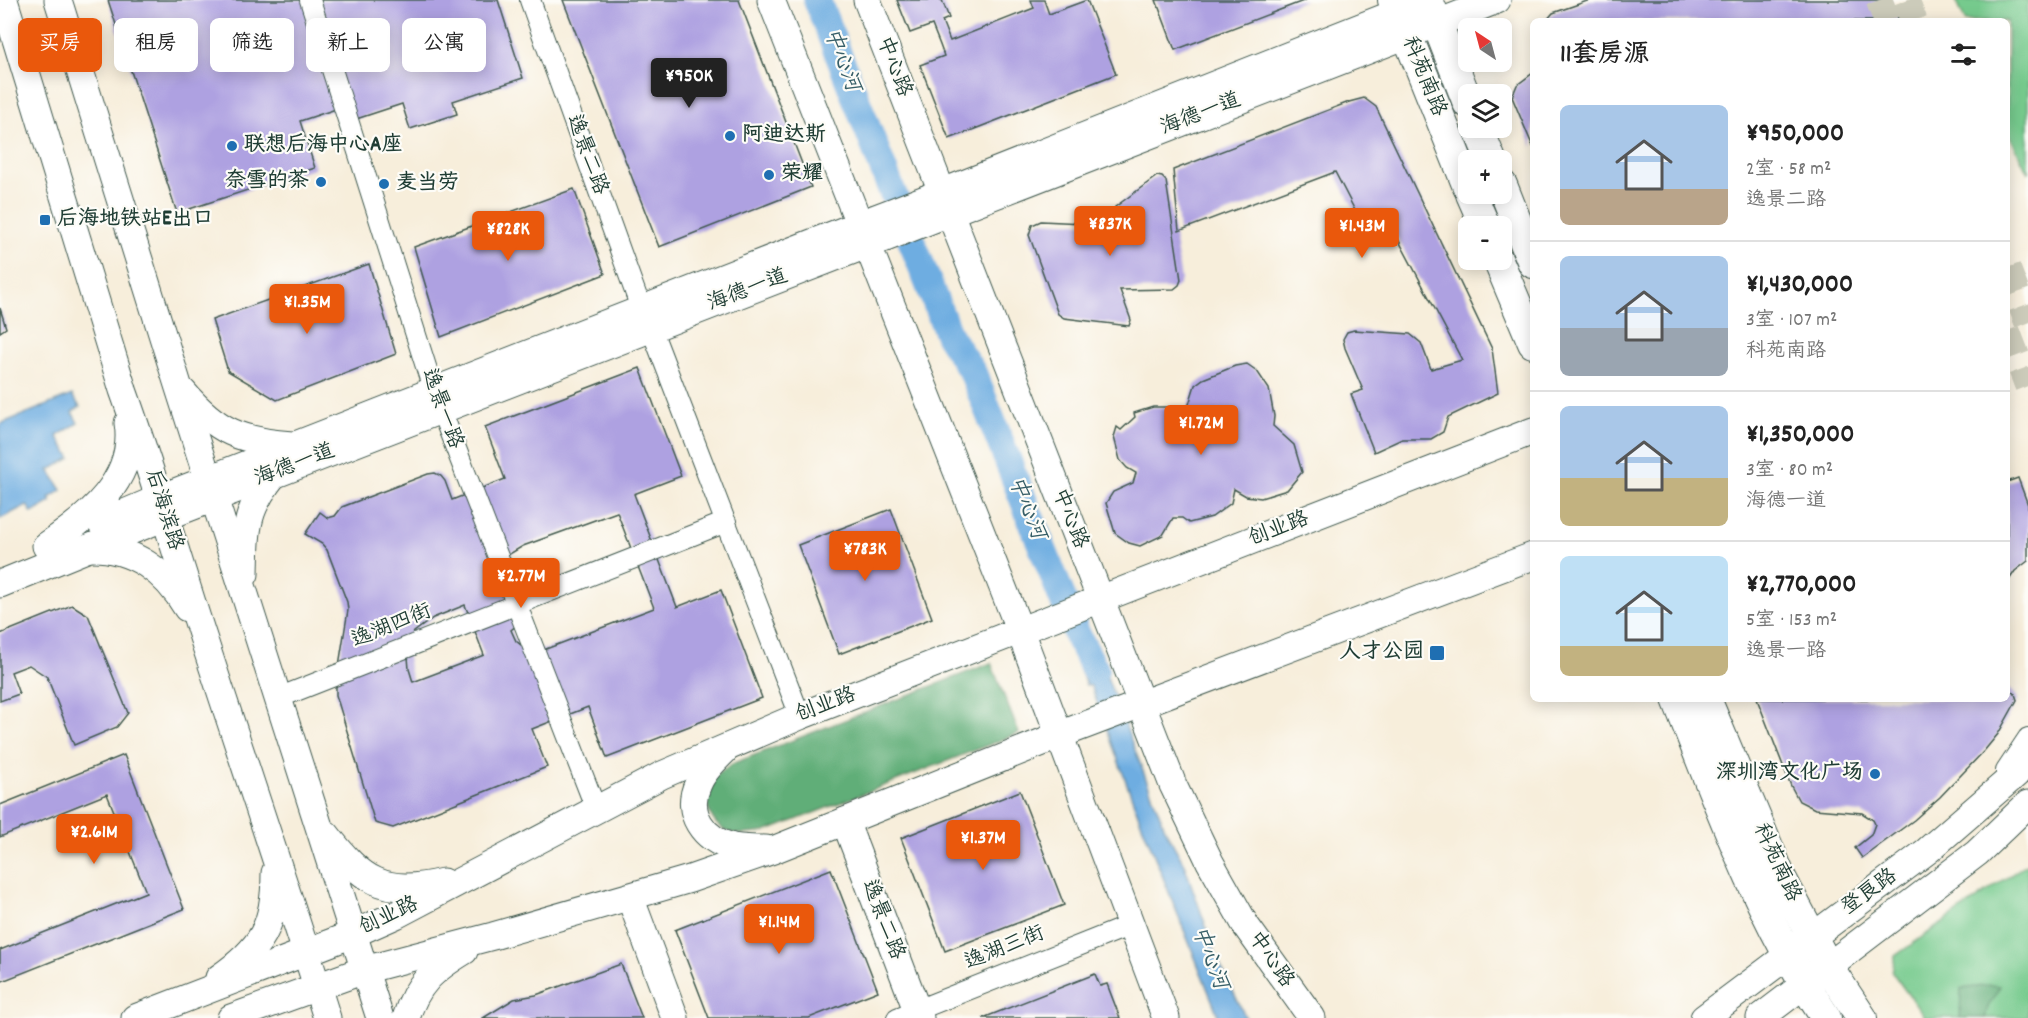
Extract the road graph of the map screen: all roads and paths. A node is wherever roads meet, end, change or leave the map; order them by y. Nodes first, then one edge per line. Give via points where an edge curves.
1 (4, 0) edge
2 (58, 0) edge
3 (310, 0) edge
4 (530, 0) edge
5 (771, 0) edge
6 (867, 0) edge
7 (1497, 0) edge
8 (1430, 6) edge
9 (1399, 16) edge
10 (1461, 84) edge
11 (1458, 162) edge
12 (1510, 204) edge
13 (939, 205) junction
14 (870, 232) junction
15 (1530, 255) edge
16 (1502, 270) edge
17 (646, 320) junction
18 (1530, 336) edge
19 (178, 385) junction
20 (123, 390) junction
21 (437, 401) junction
22 (1530, 432) edge
23 (319, 436) junction
24 (273, 475) junction
25 (211, 489) junction
26 (163, 508) junction
27 (726, 522) junction
28 (46, 546) junction
29 (89, 548) junction
30 (1530, 557) edge
31 (0, 565) edge
32 (0, 584) edge
33 (244, 593) junction
34 (1095, 602) junction
35 (516, 604) junction
36 (1026, 629) junction
37 (202, 636) junction
38 (278, 698) junction
39 (1678, 702) edge
40 (1707, 702) edge
41 (1138, 706) junction
42 (800, 716) junction
43 (1067, 733) junction
44 (2028, 738) edge
45 (729, 746) junction
46 (2024, 773) edge
47 (1984, 802) junction
48 (2028, 804) edge
49 (596, 809) junction
50 (316, 820) junction
51 (2018, 820) edge
52 (845, 821) junction
53 (773, 850) junction
54 (275, 854) junction
55 (490, 867) junction
56 (630, 897) junction
57 (1131, 925) junction
58 (353, 934) junction
59 (493, 936) junction
60 (1812, 936) junction
61 (306, 953) junction
62 (1788, 954) junction
63 (1827, 965) junction
64 (364, 970) junction
65 (1804, 983) junction
66 (317, 986) junction
67 (184, 1000) junction
68 (911, 1015) edge
69 (135, 1018) edge
70 (231, 1018) edge
71 (327, 1018) edge
72 (380, 1018) edge
73 (406, 1018) edge
74 (675, 1018) edge
75 (1166, 1018) edge
76 (1312, 1018) edge
77 (1704, 1018) edge
78 (1760, 1018) edge
79 (1826, 1018) edge
80 (1862, 1018) edge

1 - 20 main road, 后海滨路
2 - 19 main road
3 - 21 street, 逸景一路
4 - 17 street, 逸景二路
5 - 14 main road
6 - 13 main road, 中心路
7 - 8 main road, 海德一道
8 - 9 main road, 海德一道
8 - 10 main road, 科苑南路
9 - 11 main road, 科苑南路
9 - 13 main road, 海德一道
12 - 15 main road
13 - 14 main road, 海德一道, bridge
13 - 34 main road, 中心路
14 - 17 main road, 海德一道
14 - 36 main road via 895,319
16 - 18 main road
17 - 21 main road, 海德一道
17 - 27 street, 逸景二路
19 - 23 main road via 196,406 231,433 292,445
19 - 25 main road
20 - 26 main road, 后海滨路
20 - 28 main road via 131,440 121,476 92,511
21 - 23 main road, 海德一道
21 - 24 main road, 海德一道
21 - 35 street, 逸景一路
22 - 34 main road, 创业路
23 - 24 main road via 293,454
23 - 25 main road, 海德一道
24 - 25 main road, 海德一道
24 - 33 main road via 258,494 246,530
25 - 26 main road, 海德一道
25 - 33 main road
26 - 28 main road, 海德一道
26 - 29 main road, 海德一道
26 - 37 main road, 后海滨路
27 - 35 street, 逸湖四街
27 - 42 street, 逸景二路
28 - 31 main road, 海德一道
29 - 32 main road, 海德一道
29 - 37 main road via 124,553 160,573 177,591
30 - 41 main road, 创业路
33 - 38 main road
34 - 36 main road, 创业路
34 - 41 main road, 中心路
35 - 38 street, 逸湖四街
35 - 49 street, 逸景一路
36 - 42 main road, 创业路
36 - 43 main road
37 - 54 main road, 后海滨路
38 - 50 main road
39 - 62 main road, 科苑南路 via 1738,850
40 - 60 main road, 科苑南路 via 1763,837
41 - 43 main road, 创业路
41 - 76 main road, 中心路 via 1210,862 1261,949
42 - 45 main road, 创业路
43 - 52 main road, 创业路
43 - 57 main road
44 - 47 street
45 - 49 main road, 创业路
45 - 53 main road via 698,783 693,796 697,822 706,833 734,847
46 - 47 main road, 登良路
47 - 60 main road, 登良路 via 1927,851
48 - 51 main road, 登良路
49 - 55 main road, 创业路
50 - 55 main road via 357,869 375,882 396,888 422,887
50 - 58 main road
51 - 63 main road, 登良路
52 - 53 main road, 创业路
52 - 68 main road, 逸景二路
53 - 56 main road, 创业路
54 - 61 main road, 后海滨路
54 - 67 main road via 271,918 260,940 238,964
55 - 58 main road, 创业路
56 - 59 main road, 创业路
56 - 74 main road
57 - 68 street, 逸湖三街
57 - 75 main road
58 - 61 main road, 创业路
58 - 64 main road
59 - 64 main road, 创业路
59 - 73 main road via 442,965 425,980 412,999
60 - 62 main road, 登良路
60 - 63 main road, 科苑南路
61 - 66 main road, 后海滨路
61 - 67 main road, 创业路
62 - 65 main road, 科苑南路
62 - 77 main road, 登良路
63 - 65 main road, 登良路
63 - 80 main road, 科苑南路
64 - 66 main road, 创业路
64 - 72 main road
65 - 78 main road, 登良路
65 - 79 main road, 科苑南路
66 - 70 main road, 创业路
66 - 71 main road, 后海滨路
67 - 69 main road, 创业路

